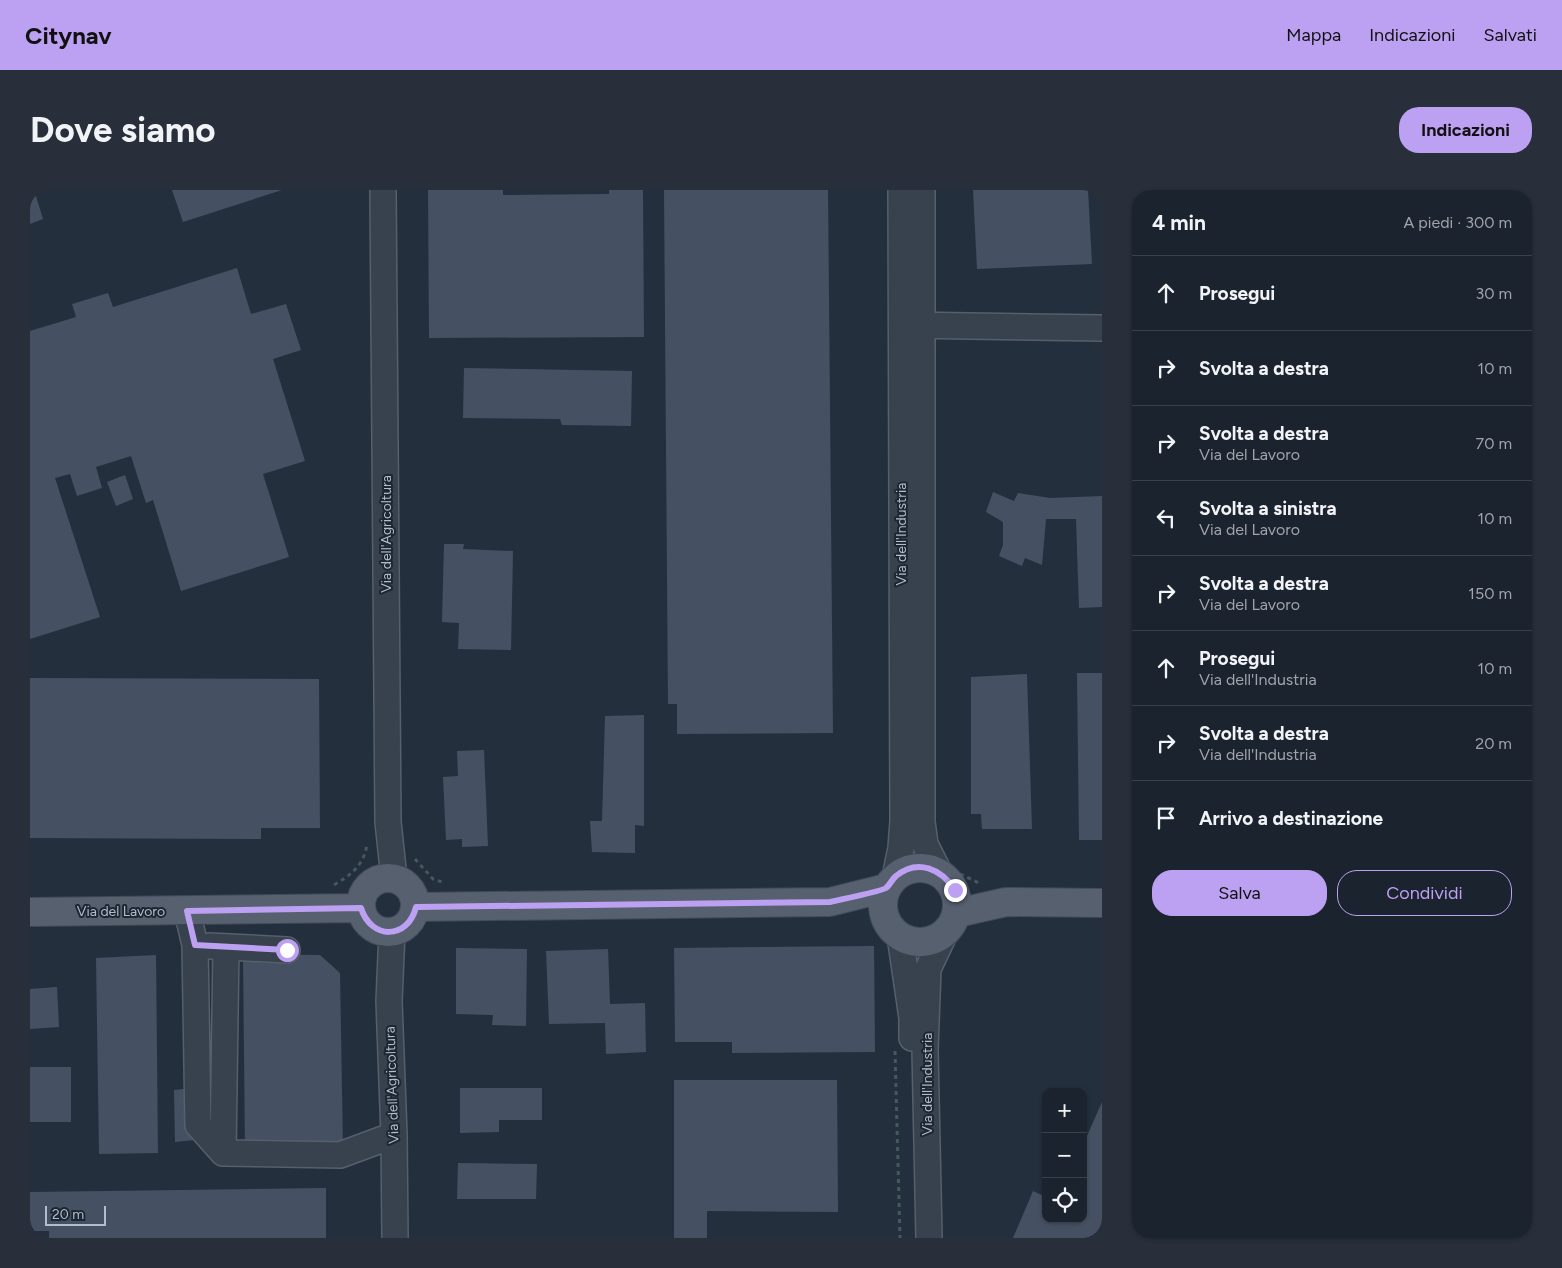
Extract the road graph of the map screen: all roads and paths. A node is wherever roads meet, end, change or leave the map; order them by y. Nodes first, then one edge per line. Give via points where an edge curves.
1 (383, 190) edge
2 (901, 190) edge
3 (922, 190) edge
4 (911, 325) junction
5 (1102, 328) edge
6 (368, 842) dead end
7 (411, 855) dead end
8 (394, 878) junction
9 (891, 882) junction
10 (449, 884) dead end
11 (332, 886) dead end
12 (950, 895) junction
13 (997, 895) junction
14 (830, 902) junction
15 (1102, 903) edge
16 (416, 907) junction
17 (361, 908) junction
18 (187, 911) junction
19 (30, 912) edge
20 (892, 927) junction
21 (392, 932) junction
22 (195, 945) junction
23 (226, 947) junction
24 (287, 950) dead end
25 (895, 1049) dead end
26 (394, 1135) junction
27 (223, 1153) junction
28 (395, 1238) edge
29 (900, 1238) edge
30 (916, 1238) edge
31 (929, 1238) edge

1 - 8 street, Via dell'Agricoltura via 388,822
2 - 4 street, Via dell'Industria
3 - 4 street, Via dell'Industria
4 - 5 street
4 - 9 street, Via dell'Industria via 903,821 901,848
4 - 12 street, Via dell'Industria via 922,822 925,844
6 - 11 path via 365,856 353,873
7 - 10 path via 433,879
8 - 16 main road via 408,886
8 - 17 main road via 377,880 370,885
9 - 12 main road via 905,870 928,868
9 - 14 main road
9 - 20 main road, Via dell'Industria via 883,898
12 - 13 main road
12 - 13 path via 961,874
12 - 20 main road via 935,939 911,941
12 - 31 street, Via dell'Industria via 928,969 925,1050
13 - 15 main road
14 - 16 main road
14 - 20 main road
16 - 21 main road via 411,921
17 - 18 main road, Via del Lavoro
17 - 21 main road via 368,924 383,932
18 - 19 main road, Via del Lavoro
18 - 22 street
20 - 30 street, Via dell'Industria via 912,1018
21 - 26 street, Via dell'Agricoltura via 389,1001
22 - 23 street
22 - 27 street via 198,1125
23 - 24 street
23 - 27 street
25 - 29 path
26 - 27 street via 340,1155
26 - 28 street, Via dell'Agricoltura

